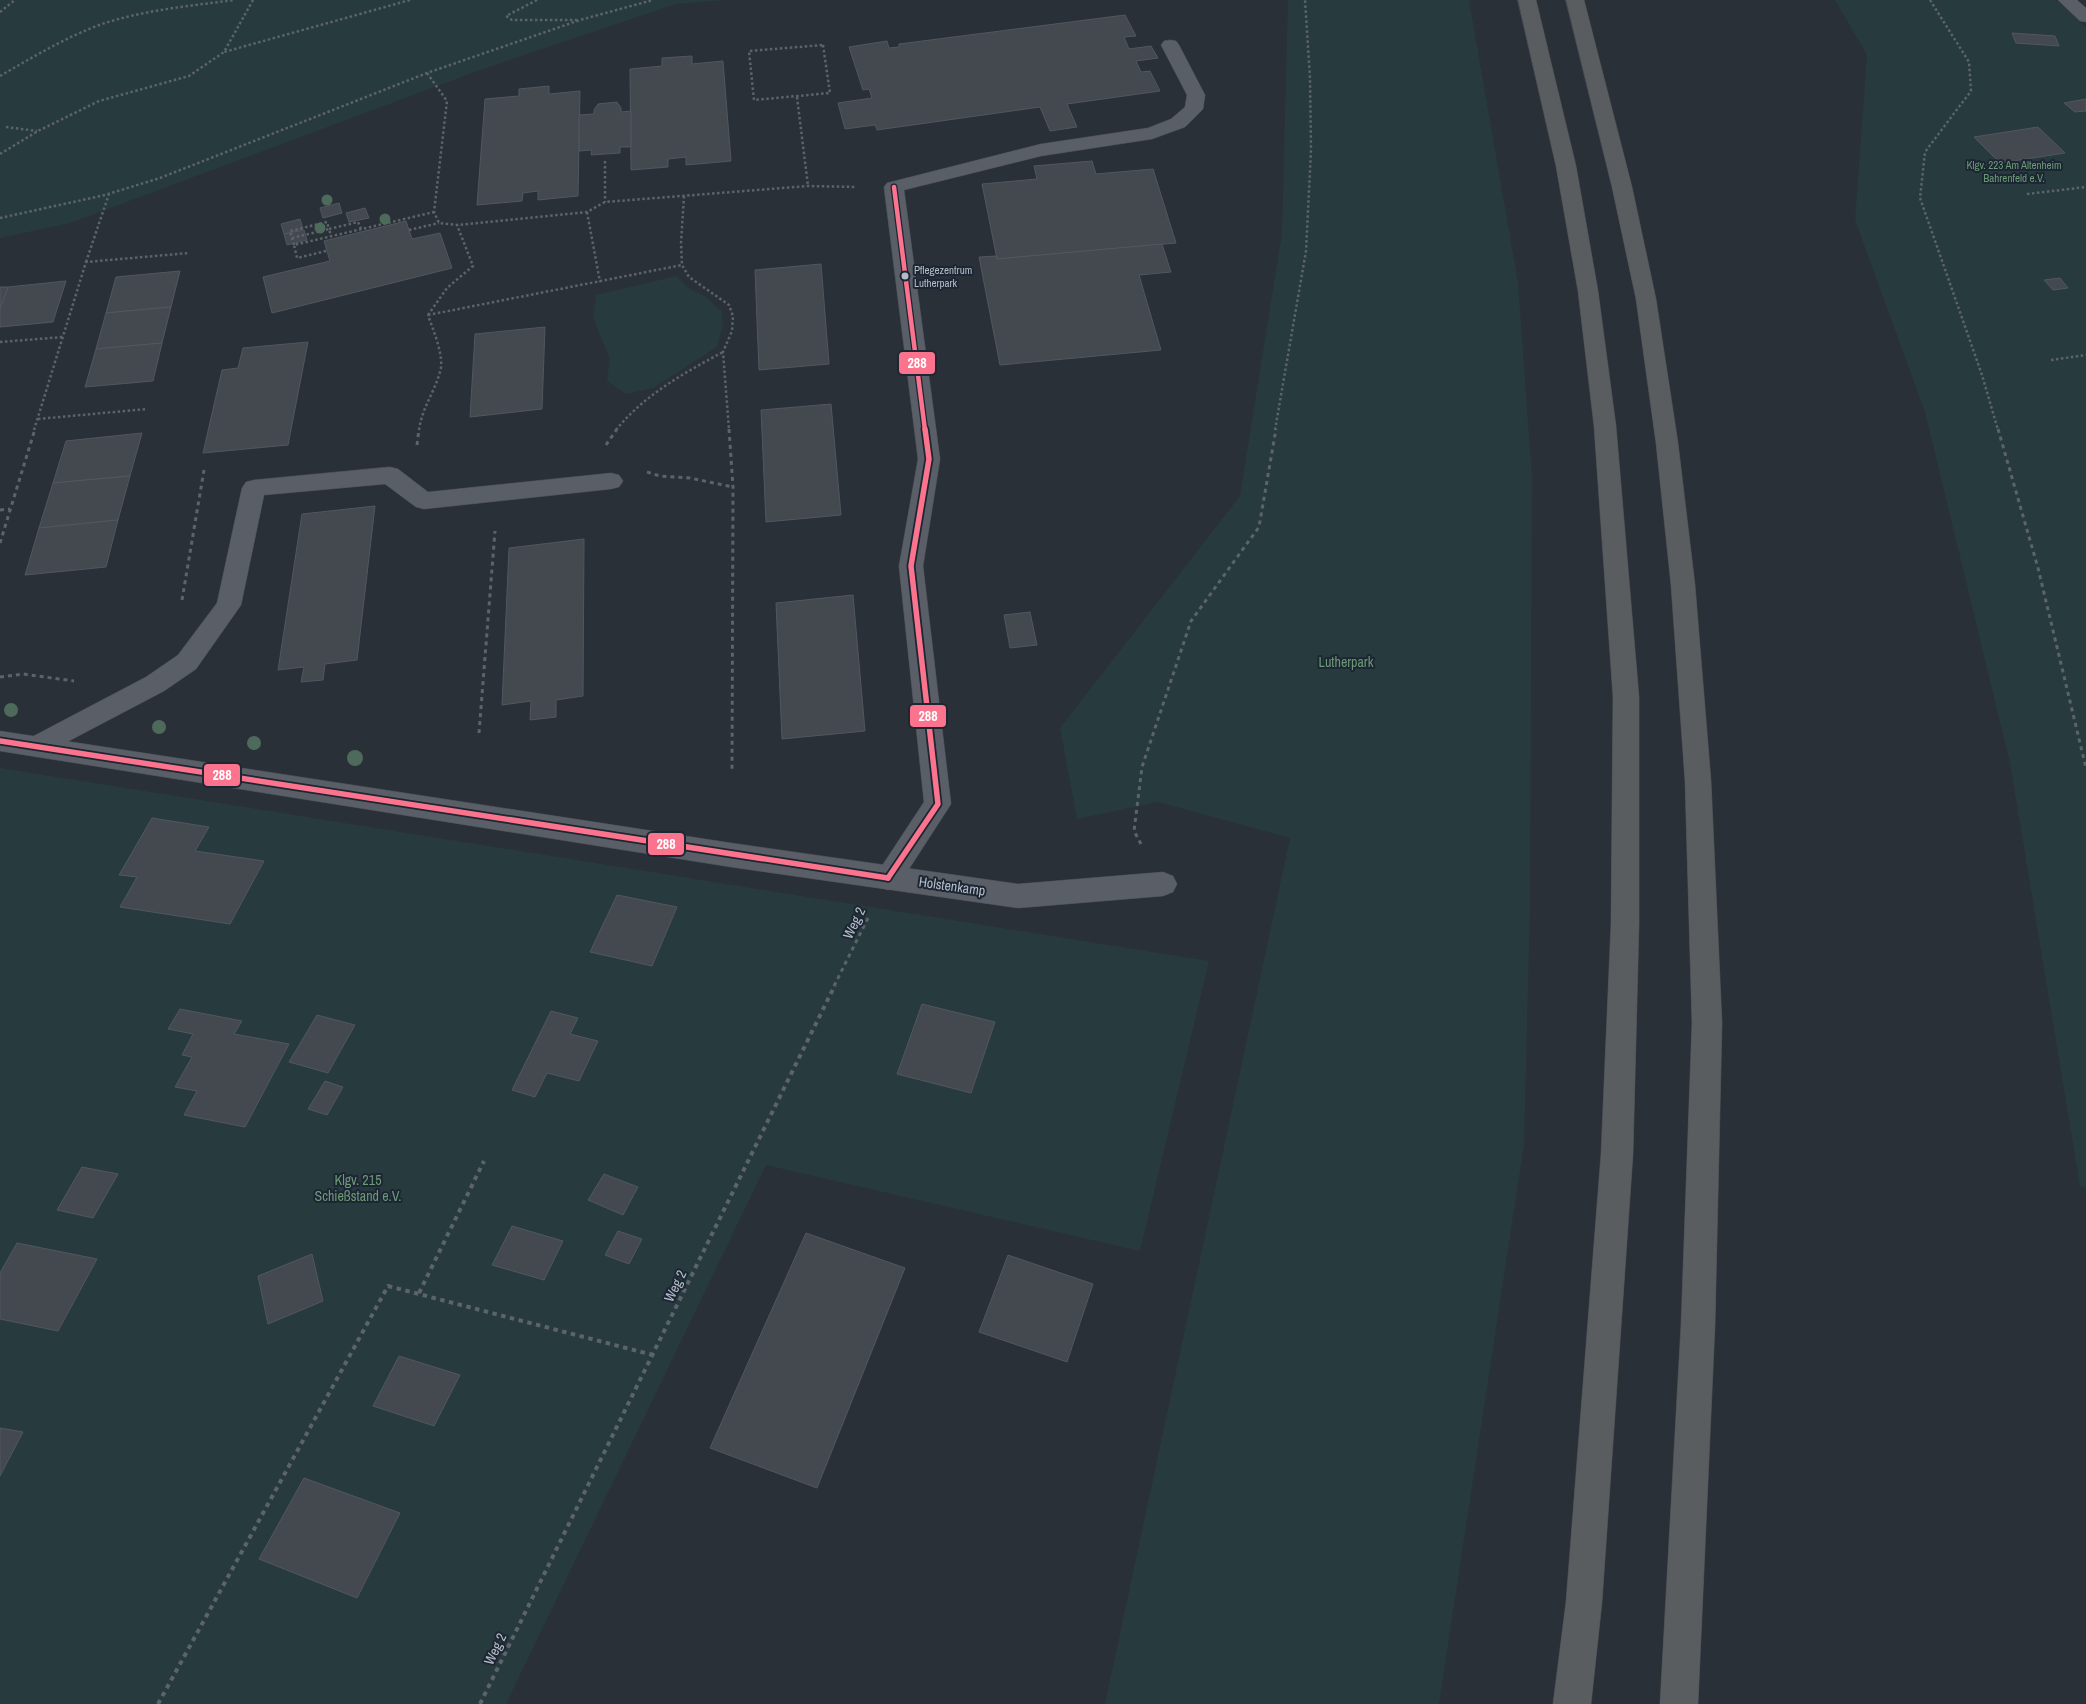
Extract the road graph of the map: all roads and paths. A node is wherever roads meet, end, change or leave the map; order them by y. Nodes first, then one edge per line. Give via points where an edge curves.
1 (15, 0) edge
2 (234, 0) edge
3 (253, 0) edge
4 (410, 0) edge
5 (537, 0) edge
6 (653, 0) edge
7 (1305, 0) edge
8 (1527, 0) edge
9 (1575, 0) edge
10 (1930, 0) edge
11 (2068, 0) edge
12 (0, 12) edge
13 (2086, 17) edge
14 (580, 20) junction
15 (1170, 45) dead end
16 (224, 52) junction
17 (427, 73) junction
18 (0, 76) edge
19 (797, 96) junction
20 (6, 127) dead end
21 (38, 131) junction
22 (0, 154) edge
23 (605, 161) dead end
24 (808, 186) junction
25 (894, 187) junction
26 (2086, 187) edge
27 (109, 193) junction
28 (2027, 194) dead end
29 (684, 196) junction
30 (604, 202) junction
31 (434, 212) junction
32 (587, 212) junction
33 (0, 218) edge
34 (439, 223) junction
35 (457, 225) junction
36 (329, 228) junction
37 (361, 229) junction
38 (409, 230) dead end
39 (331, 236) junction
40 (292, 238) junction
41 (294, 245) junction
42 (326, 251) dead end
43 (189, 254) dead end
44 (86, 262) junction
45 (682, 265) junction
46 (600, 282) junction
47 (428, 315) junction
48 (63, 337) junction
49 (0, 342) edge
50 (723, 352) junction
51 (2086, 355) edge
52 (2051, 360) dead end
53 (147, 409) dead end
54 (38, 419) junction
55 (204, 470) dead end
56 (644, 472) dead end
57 (390, 475) junction
58 (611, 481) dead end
59 (584, 484) junction
60 (733, 487) junction
61 (498, 493) junction
62 (10, 509) junction
63 (0, 510) edge
64 (0, 543) edge
65 (181, 601) dead end
66 (479, 733) dead end
67 (0, 741) edge
68 (37, 746) junction
69 (2086, 768) edge
70 (732, 771) dead end
71 (888, 878) junction
72 (1163, 884) joint
73 (484, 1161) dead end
74 (419, 1293) junction
75 (653, 1355) junction
76 (158, 1704) edge
77 (480, 1704) edge
78 (1572, 1704) edge
79 (1679, 1704) edge

1 - 12 path
2 - 18 path via 116,20
3 - 16 path
4 - 16 path
5 - 14 path via 506,16 512,20
6 - 14 path
7 - 72 path via 1311,150 1306,251 1259,527 1191,621 1142,767 1134,831
8 - 78 highway via 1566,166 1588,292 1605,426 1626,697 1625,924 1617,1154 1584,1602
9 - 79 highway via 1622,187 1646,299 1682,576 1698,781 1707,1023 1698,1325
10 - 69 path via 1970,62 1971,91 1925,152 1920,198 1982,375 2038,568
11 - 13 street
14 - 17 path
15 - 25 street via 1196,95 1194,109 1178,123 1152,132 1041,150
16 - 21 path via 188,76 99,101
17 - 27 path via 160,178
17 - 31 path via 447,101
19 - 19 path via 830,94 824,45 750,51 754,100
19 - 24 path
20 - 21 path
21 - 22 path
23 - 30 path
24 - 25 path
24 - 29 path
25 - 71 street via 929,459 911,566 938,804
26 - 28 path
27 - 33 path
27 - 44 path
29 - 30 path
29 - 45 path
30 - 32 path
31 - 34 path
31 - 37 path
32 - 35 path
32 - 46 path
34 - 35 path
34 - 38 path
35 - 47 path via 473,266 447,288
36 - 37 path via 358,222
36 - 39 path
36 - 40 path
36 - 40 path via 327,222 290,231
37 - 39 path
39 - 41 path
40 - 41 path
41 - 42 path via 297,258
43 - 44 path
44 - 48 path
45 - 46 path
45 - 50 path via 694,283 727,303 733,316 732,334
46 - 47 path
47 - 57 path via 438,344 441,370 421,415 414,462
48 - 49 path
48 - 54 path
50 - 59 path via 654,393 616,426
50 - 60 path
51 - 52 path
53 - 54 path
54 - 62 path
55 - 65 path
56 - 60 path
57 - 61 street via 424,501
57 - 68 street via 254,488 229,605 187,662 156,684
58 - 59 street
59 - 61 street
60 - 70 path
61 - 66 path
62 - 63 path
62 - 64 path
67 - 68 street, Holstenkamp
68 - 71 street, Holstenkamp
71 - 72 street, Holstenkamp via 1018,896
71 - 75 path, Weg 2
73 - 74 path
74 - 75 path
74 - 76 path via 388,1286
75 - 77 path, Weg 2

